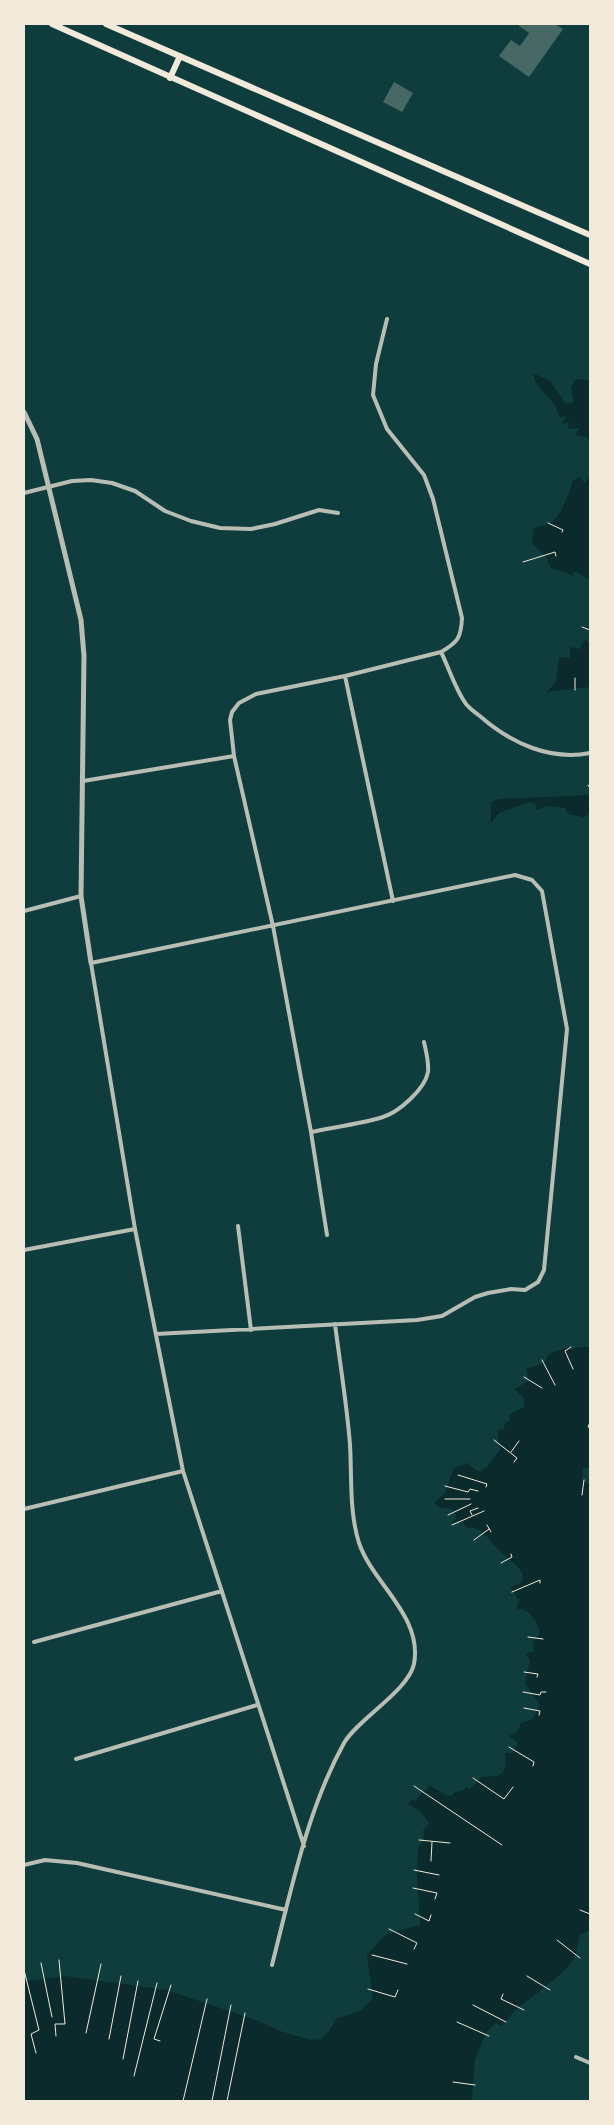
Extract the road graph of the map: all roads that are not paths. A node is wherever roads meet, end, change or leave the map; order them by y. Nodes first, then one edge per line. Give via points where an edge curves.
1 (52, 24) edge
2 (106, 24) edge
3 (180, 56) junction
4 (170, 78) junction
5 (590, 236) edge
6 (590, 264) edge
7 (387, 319) dead end
8 (24, 412) edge
9 (48, 488) junction
10 (24, 493) edge
11 (338, 513) dead end
12 (441, 652) junction
13 (345, 676) junction
14 (590, 753) edge
15 (234, 756) junction
16 (83, 781) junction
17 (81, 896) junction
18 (393, 901) junction
19 (24, 911) edge
20 (273, 926) junction
21 (91, 963) junction
22 (424, 1042) dead end
23 (311, 1132) junction
24 (238, 1226) dead end
25 (135, 1229) junction
26 (328, 1235) dead end
27 (24, 1250) edge
28 (336, 1324) junction
29 (251, 1330) junction
30 (156, 1334) junction
31 (183, 1470) junction
32 (24, 1509) edge
33 (222, 1591) junction
34 (34, 1642) dead end
35 (257, 1705) junction
36 (76, 1759) dead end
37 (304, 1846) junction
38 (24, 1865) edge
39 (286, 1910) junction
40 (272, 1966) dead end
41 (576, 2057) dead end
42 (590, 2063) edge

1 - 4 highway
2 - 3 highway
3 - 4 highway
3 - 5 highway
4 - 6 highway
7 - 12 street via 376,364 373,395 387,429 424,475 433,499 462,618 461,632 455,644
8 - 9 street via 36,439
9 - 10 street
9 - 11 street via 72,481 112,484 135,491 165,511 220,528 259,528 319,510
9 - 16 street via 81,620 84,656
12 - 13 street
12 - 14 street via 466,704 491,726 518,743 546,753 579,756
13 - 15 street via 256,694 239,703 230,720
13 - 18 street
15 - 16 street
15 - 20 street
16 - 17 street
17 - 19 street
17 - 21 street
18 - 20 street
18 - 28 street via 515,875 532,880 542,891 567,1029 544,1270 538,1282 526,1290 475,1297 442,1316
20 - 21 street
20 - 23 street
21 - 25 street
22 - 23 street via 428,1074 403,1106 385,1117
23 - 26 street
24 - 29 street
25 - 27 street
25 - 30 street
28 - 29 street
28 - 37 street via 350,1445 351,1500 359,1543 376,1577 410,1625 415,1648 413,1666 401,1685 346,1740 329,1771
29 - 30 street
30 - 31 street
31 - 32 street
31 - 33 street
33 - 34 street
33 - 35 street
35 - 36 street
35 - 37 street
37 - 39 street
38 - 39 street via 45,1860 76,1862
39 - 40 street
41 - 42 street

